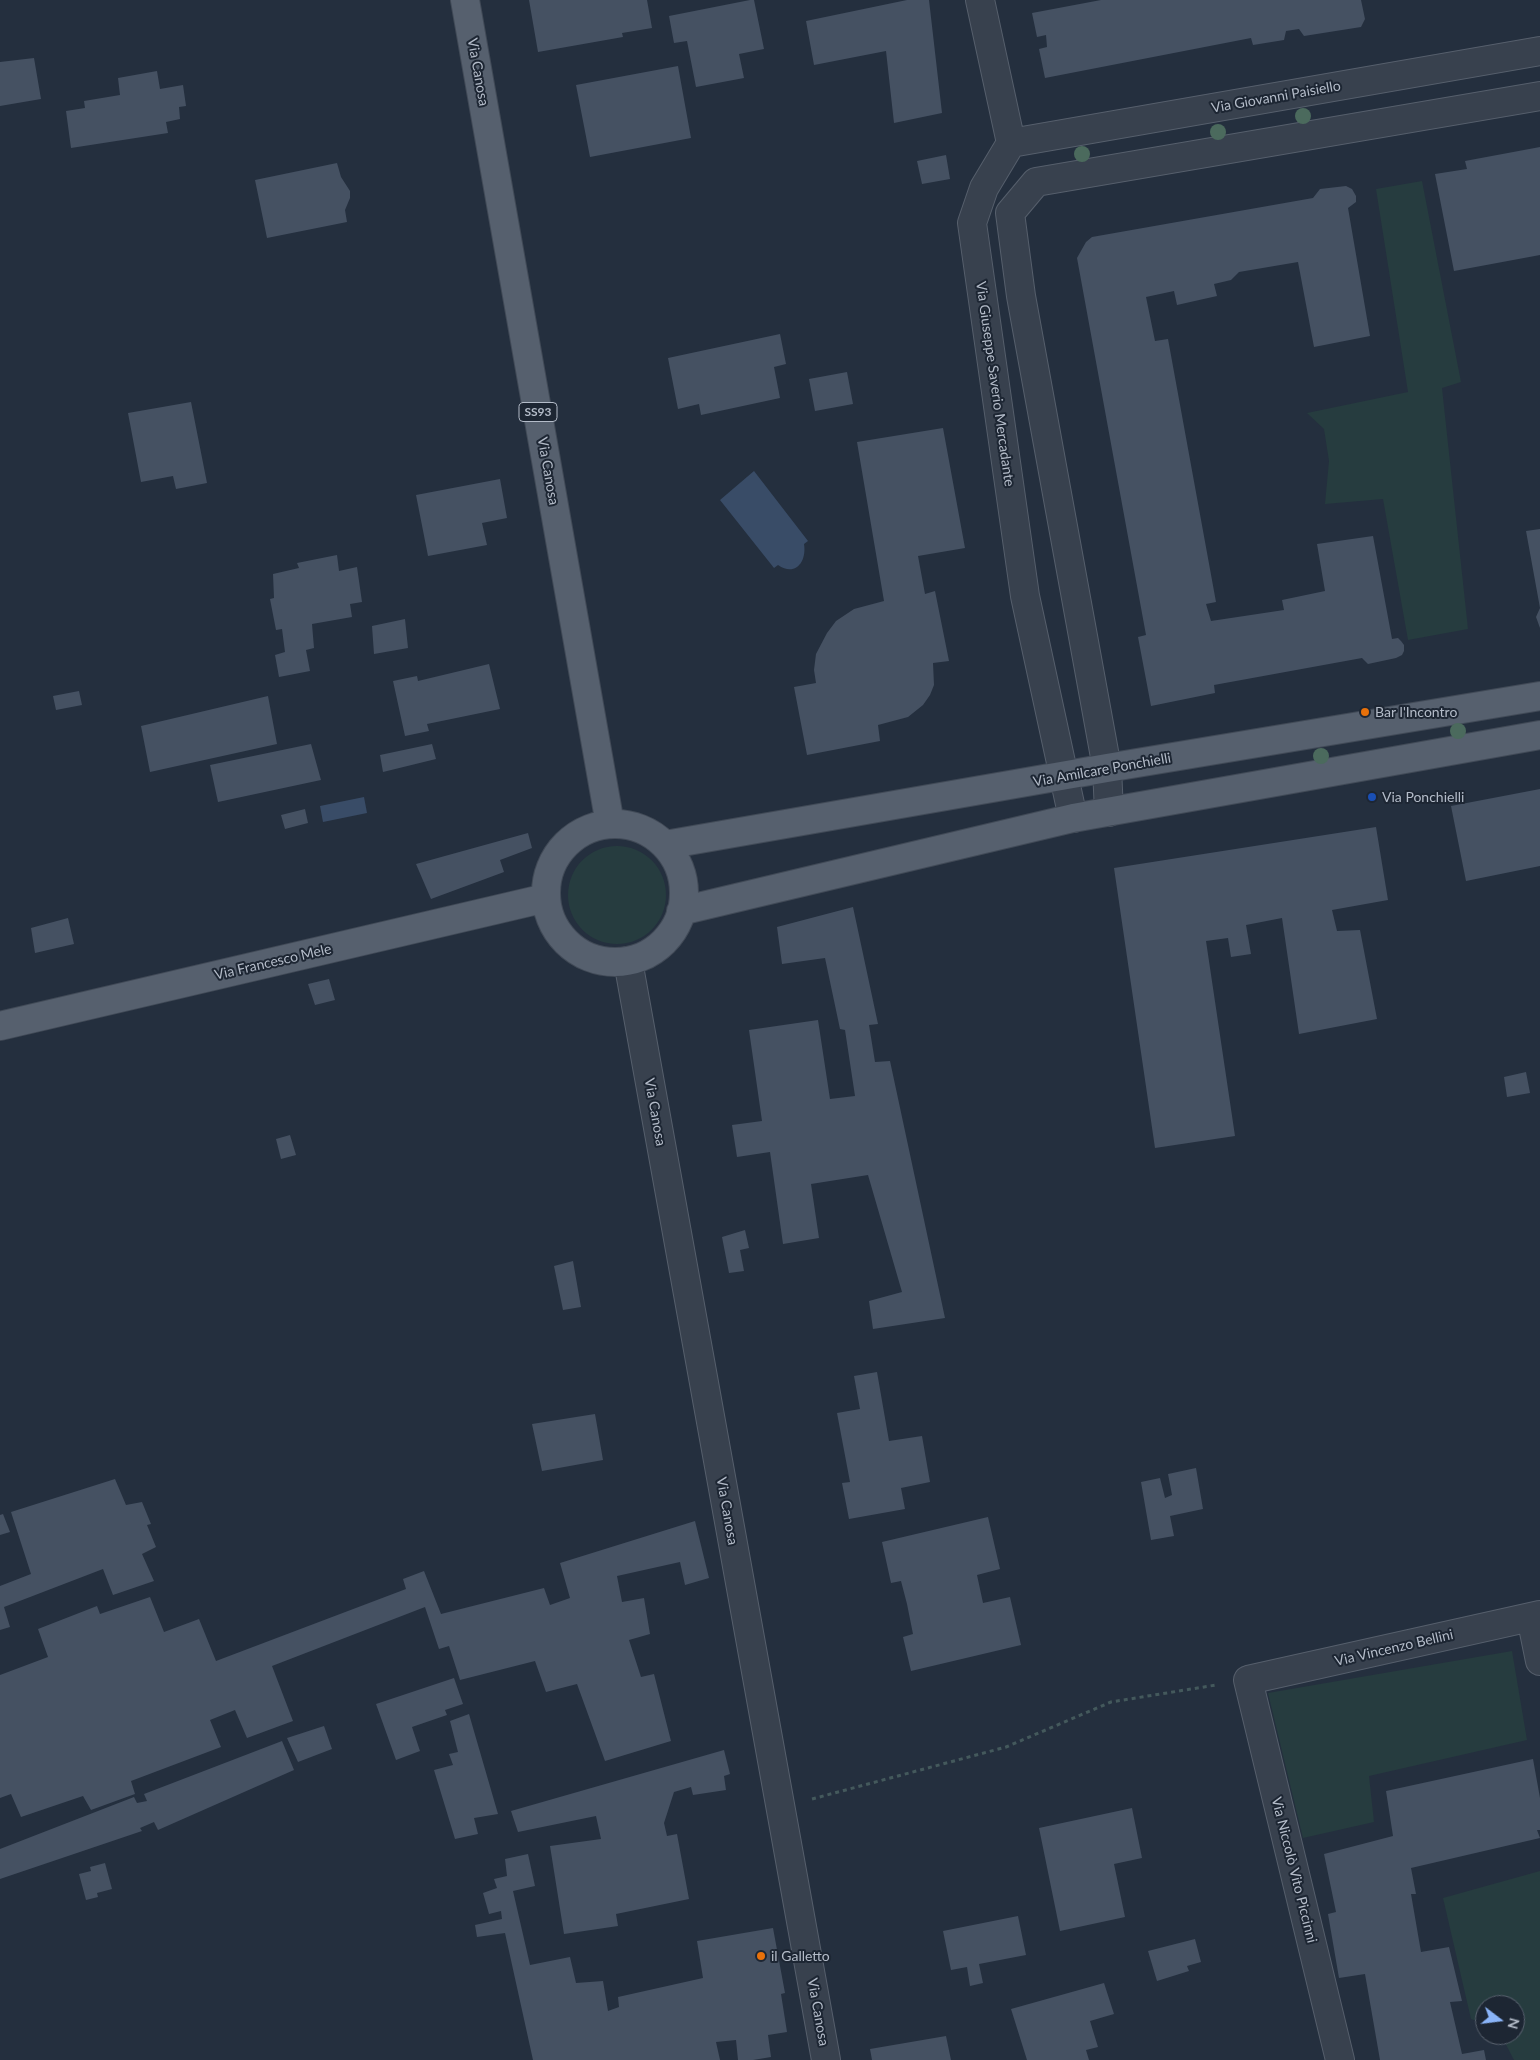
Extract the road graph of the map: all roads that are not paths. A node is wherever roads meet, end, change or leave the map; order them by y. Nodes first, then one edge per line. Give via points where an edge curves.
1 (465, 0) edge
2 (980, 0) edge
3 (1540, 51) edge
4 (1540, 96) edge
5 (1011, 143) junction
6 (1540, 696) edge
7 (1540, 735) edge
8 (1108, 768) junction
9 (1065, 777) junction
10 (1110, 812) junction
11 (1073, 818) junction
12 (610, 824) junction
13 (665, 845) junction
14 (546, 898) junction
15 (681, 911) junction
16 (628, 961) junction
17 (0, 1026) edge
18 (1535, 1616) edge
19 (1540, 1660) edge
20 (1248, 1680) joint
21 (826, 2060) edge
22 (1340, 2060) edge

1 - 12 main road, Via Canosa / SS93
2 - 5 street
3 - 5 street, Via Giovanni Paisiello
4 - 8 street via 1036,182 1010,213 1021,296
5 - 9 street, Via Giuseppe Saverio Mercadante via 984,188 972,223 1025,596
6 - 8 main road, Via Amilcare Ponchielli
7 - 10 main road
8 - 9 main road, Via Amilcare Ponchielli
8 - 10 street
9 - 11 street, Via Giuseppe Saverio Mercadante
9 - 13 main road, Via Amilcare Ponchielli
10 - 11 main road
11 - 15 main road
12 - 13 main road via 630,826 649,833
12 - 14 main road via 588,829 570,841 555,858 547,879
13 - 15 main road via 678,865 683,888
14 - 16 main road via 550,919 563,939 582,954 604,962
14 - 17 main road, Via Francesco Mele
15 - 16 main road via 674,929 662,943 646,955
16 - 21 street, Via Canosa
18 - 19 street
18 - 20 street, Via Vincenzo Bellini
20 - 22 street, Via Niccolò Vito Piccinni

